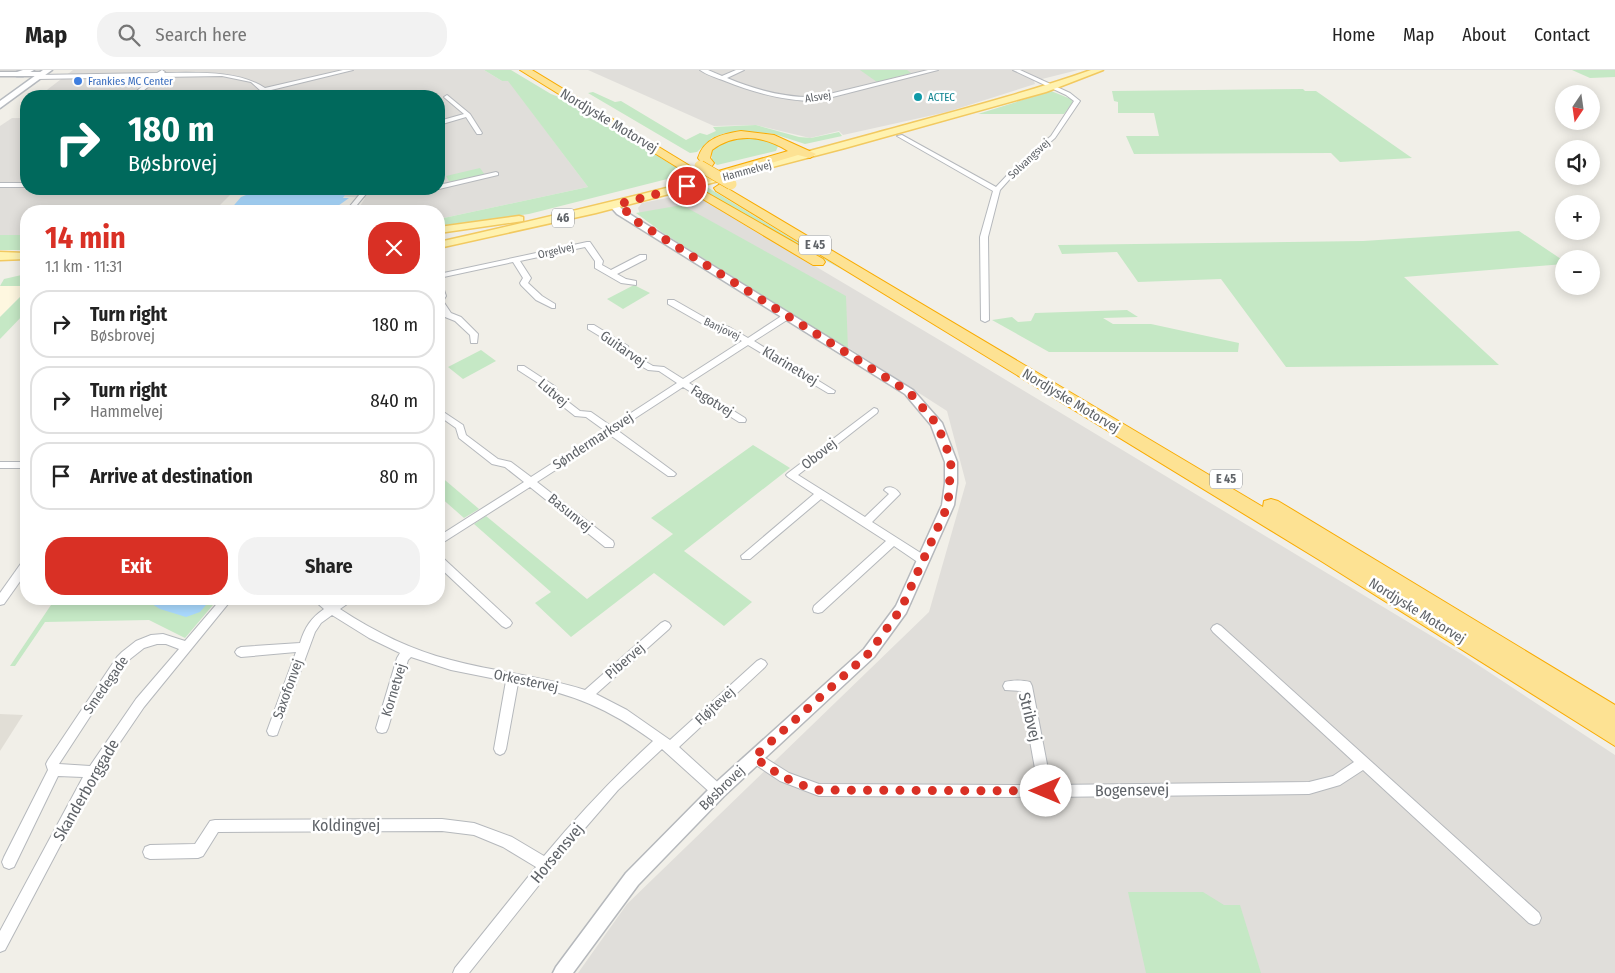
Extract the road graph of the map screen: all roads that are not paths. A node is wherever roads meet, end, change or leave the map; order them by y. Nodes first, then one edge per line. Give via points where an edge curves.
1 (350, 70) edge
2 (525, 70) edge
3 (539, 70) edge
4 (703, 70) edge
5 (741, 70) edge
6 (935, 70) edge
7 (1017, 70) edge
8 (1094, 71) edge
9 (162, 72) edge
10 (34, 75) edge
11 (0, 77) edge
12 (722, 78) junction
13 (1050, 85) junction
14 (141, 90) edge
15 (263, 90) edge
16 (276, 90) edge
17 (0, 96) edge
18 (447, 97) dead end
19 (0, 101) edge
20 (994, 104) junction
21 (0, 105) edge
22 (468, 116) junction
23 (936, 119) junction
24 (445, 122) edge
25 (479, 133) dead end
26 (900, 136) dead end
27 (781, 142) junction
28 (796, 152) junction
29 (810, 154) junction
30 (742, 165) junction
31 (695, 173) junction
32 (496, 174) dead end
33 (0, 185) edge
34 (20, 185) edge
35 (445, 185) edge
36 (729, 185) junction
37 (997, 190) junction
38 (362, 195) edge
39 (600, 202) junction
40 (616, 204) junction
41 (354, 205) edge
42 (556, 213) junction
43 (445, 229) edge
44 (445, 237) edge
45 (445, 244) edge
46 (0, 256) edge
47 (20, 256) edge
48 (643, 257) dead end
49 (516, 261) junction
50 (0, 262) edge
51 (20, 262) edge
52 (610, 274) junction
53 (445, 275) edge
54 (633, 283) dead end
55 (671, 302) dead end
56 (552, 306) dead end
57 (445, 310) edge
58 (785, 314) junction
59 (985, 320) dead end
60 (591, 327) dead end
61 (474, 341) dead end
62 (748, 341) junction
63 (521, 368) dead end
64 (683, 383) junction
65 (831, 390) dead end
66 (874, 411) dead end
67 (445, 416) edge
68 (742, 420) dead end
69 (1108, 423) junction
70 (610, 430) junction
71 (20, 464) edge
72 (0, 465) edge
73 (671, 474) dead end
74 (531, 481) junction
75 (888, 490) dead end
76 (821, 494) junction
77 (865, 523) junction
78 (445, 537) edge
79 (893, 541) junction
80 (609, 544) dead end
81 (746, 556) dead end
82 (923, 560) junction
83 (445, 567) edge
84 (20, 573) edge
85 (0, 600) edge
86 (222, 605) edge
87 (328, 605) edge
88 (337, 605) edge
89 (332, 608) junction
90 (818, 609) dead end
91 (506, 623) dead end
92 (665, 626) dead end
93 (1217, 629) dead end
94 (187, 646) junction
95 (303, 648) junction
96 (241, 652) dead end
97 (408, 652) junction
98 (761, 664) dead end
99 (513, 677) junction
100 (1009, 686) dead end
101 (587, 696) junction
102 (1615, 717) edge
103 (382, 728) dead end
104 (272, 731) dead end
105 (1615, 736) edge
106 (666, 745) junction
107 (500, 749) dead end
108 (754, 757) junction
109 (1363, 763) junction
110 (54, 770) junction
111 (93, 772) junction
112 (718, 791) junction
113 (1046, 791) junction
114 (150, 852) dead end
115 (9, 862) dead end
116 (546, 865) junction
117 (1534, 918) dead end
118 (0, 945) edge
119 (460, 973) edge
120 (562, 973) edge

1 - 16 street
2 - 31 highway, Nordjyske Motorvej / E 45
3 - 31 highway, Nordjyske Motorvej / E 45
4 - 12 street, Alsvej
5 - 12 street
6 - 12 street, Alsvej via 804,100 785,98
7 - 13 street
8 - 13 main road
9 - 10 street
9 - 14 street
9 - 15 street via 239,77 259,84
10 - 11 street via 15,80
10 - 17 main road
10 - 19 main road
10 - 21 main road
13 - 20 main road, Hammelvej / 46
13 - 20 main road, Hammelvej / 46
13 - 37 street, Solvangsvej via 1075,98 1076,105 1053,137
18 - 22 street
20 - 23 main road, Hammelvej / 46
22 - 24 street
22 - 25 street
23 - 28 main road, Hammelvej / 46
23 - 29 main road, Hammelvej / 46
26 - 37 street, Solvangsvej
27 - 28 highway
27 - 30 highway via 784,151
27 - 31 highway via 755,135 724,138 707,148
28 - 29 highway
28 - 30 main road, Hammelvej / 46
28 - 31 highway via 691,183
29 - 31 main road, Hammelvej / 46
30 - 31 main road, Hammelvej / 46
31 - 36 highway, Nordjyske Motorvej / E 45
31 - 36 highway
31 - 39 main road, Hammelvej / 46
31 - 40 main road, Hammelvej / 46
31 - 69 highway via 846,278
32 - 35 street
33 - 34 street
36 - 69 highway, Nordjyske Motorvej / E 45
36 - 102 highway, Nordjyske Motorvej / E 45 via 1361,560
37 - 59 street, Solvangsvej via 984,237
38 - 41 street
39 - 40 main road
39 - 42 main road, Hammelvej / 46
40 - 45 main road, Hammelvej / 46
40 - 58 street, Bøsbrovej via 636,221
42 - 43 main road
42 - 44 main road, Hammelvej / 46
46 - 47 main road
48 - 52 street
49 - 52 street, Orgelvej via 587,244 599,261 598,266
49 - 53 street, Orgelvej
49 - 56 street, Orgelvej via 527,278 524,283
50 - 51 main road
52 - 54 street, Orgelvej
55 - 62 street, Banjovej
57 - 61 street via 474,334
58 - 62 street, Søndermarksvej via 771,320
58 - 82 street, Bøsbrovej via 909,392 936,423 951,462 951,483 948,505
60 - 64 street, Guitarvej via 644,364
62 - 64 street, Søndermarksvej
62 - 65 street, Klarinetvej
63 - 70 street, Lutvej via 553,389 554,395 578,414 588,414
64 - 68 street, Fagotvej
64 - 70 street, Søndermarksvej
66 - 76 street, Obovej via 792,475
67 - 74 street, Basunvej via 460,427 462,436 495,462 508,464
69 - 105 highway, Nordjyske Motorvej / E 45
70 - 73 street, Lutvej
70 - 74 street, Søndermarksvej
71 - 72 street
74 - 78 street, Søndermarksvej
74 - 80 street, Basunvej
75 - 77 street via 895,494
76 - 77 street, Obovej
76 - 81 street
77 - 79 street, Obovej
79 - 82 street, Obovej
79 - 90 street
82 - 108 street, Bøsbrovej via 901,609 869,653
83 - 91 street
84 - 85 street
86 - 94 street, Skanderborggade
87 - 89 street, Orkestervej
88 - 89 street
89 - 95 street, Saxofonvej via 317,620
89 - 97 street, Orkestervej via 378,638
92 - 101 street, Pibervej
93 - 109 street
94 - 110 street, Smedegade via 161,638 134,647 121,660 72,733 52,764
94 - 111 street, Skanderborggade via 140,704
95 - 96 street, Saxofonvej
95 - 104 street, Saxofonvej
97 - 99 street, Orkestervej via 471,670
97 - 103 street, Kornetvej via 403,658
98 - 106 street, Fløjtevej
99 - 101 street, Orkestervej
99 - 107 street
100 - 113 street, Stribvej via 1026,686
101 - 106 street, Orkestervej via 627,717
106 - 112 street, Orkestervej
106 - 116 street, Horsensvej via 614,786
108 - 112 street, Bøsbrovej
108 - 113 street, Bogensevej via 781,777 819,790
109 - 113 street, Bogensevej via 1336,781 1310,788
109 - 117 street
110 - 111 street
110 - 115 street, Smedegade
111 - 118 street, Skanderborggade
112 - 120 street, Bøsbrovej via 632,879
114 - 116 street, Koldingvej via 198,851 215,826 442,825 474,829 506,842
116 - 119 street, Horsensvej

